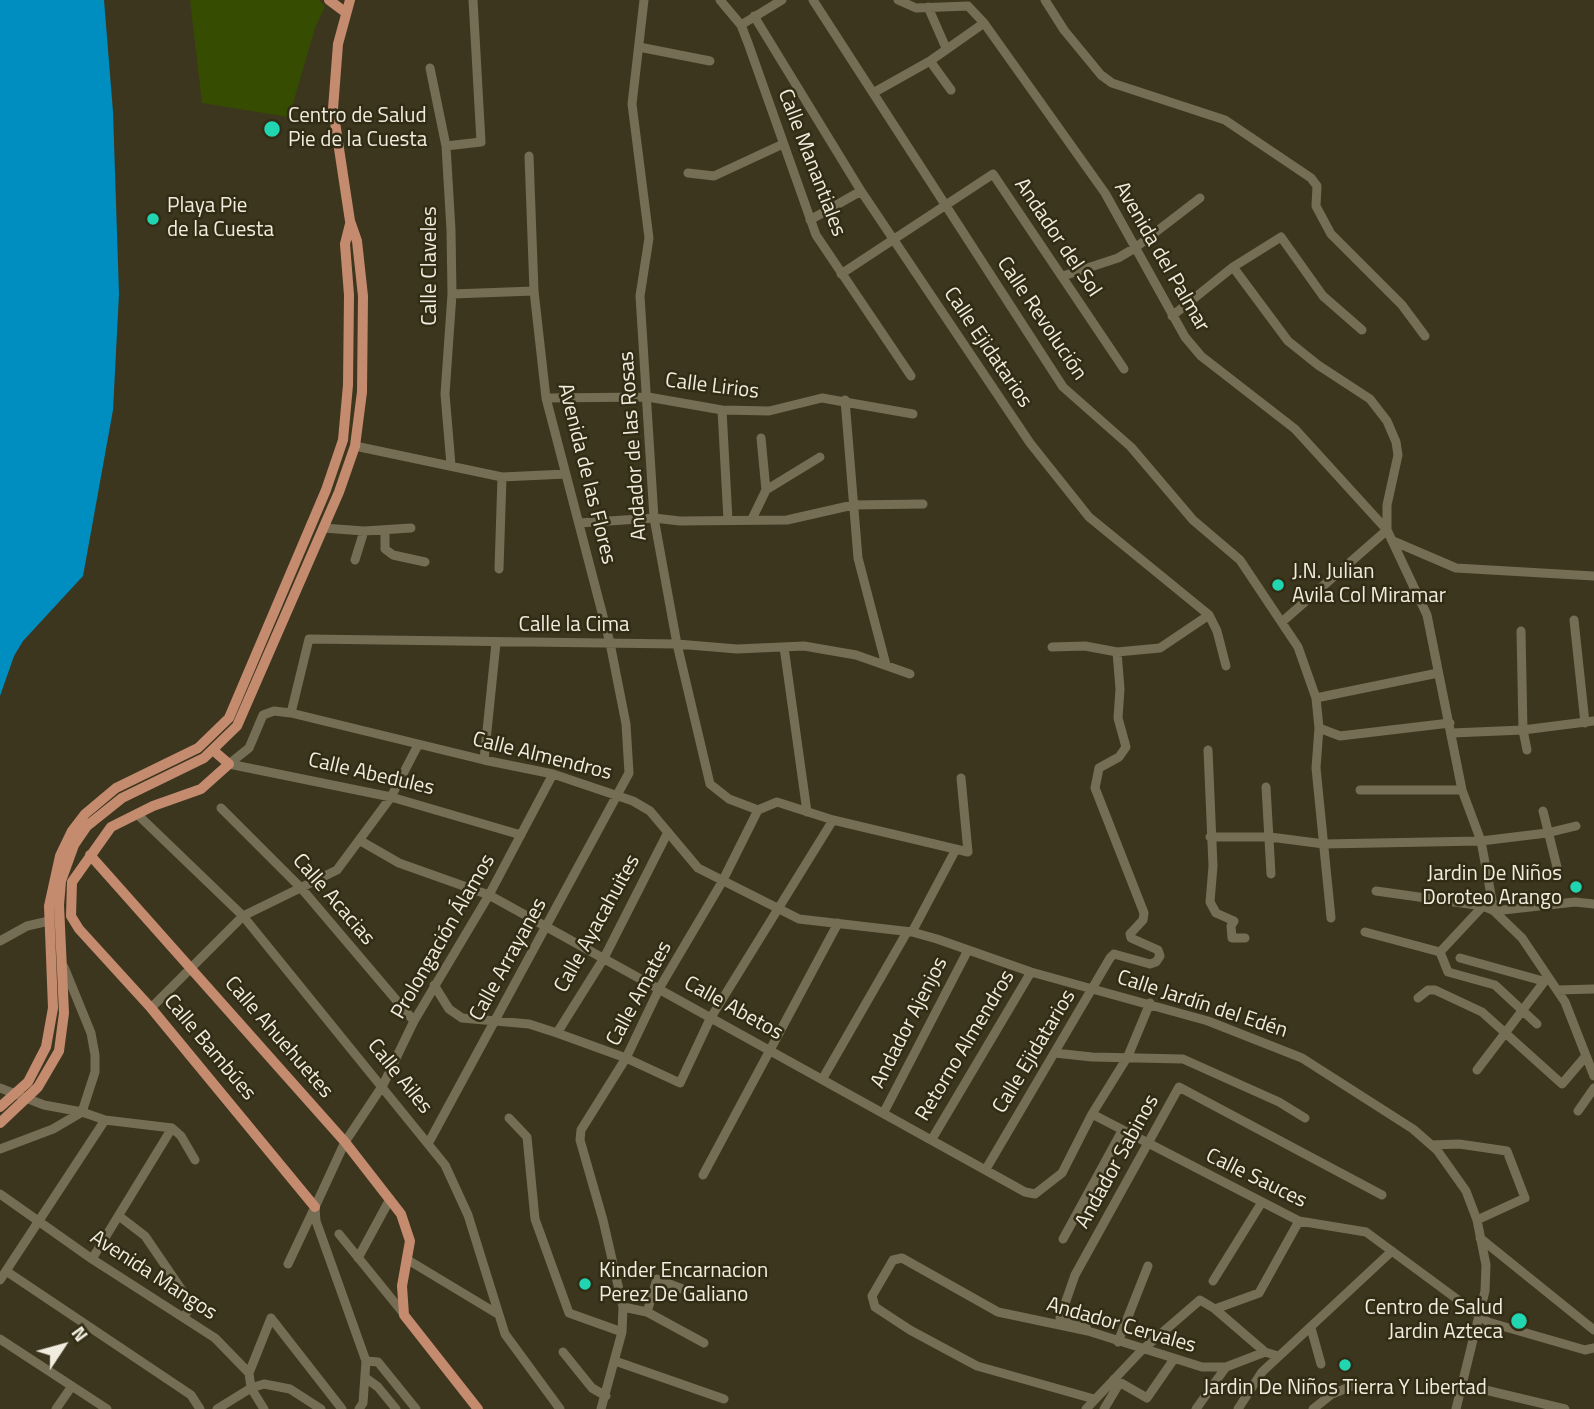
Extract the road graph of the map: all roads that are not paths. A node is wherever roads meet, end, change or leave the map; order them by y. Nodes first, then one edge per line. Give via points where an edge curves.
1 (329, 0) edge
2 (473, 0) edge
3 (644, 0) edge
4 (720, 0) edge
5 (782, 0) edge
6 (813, 0) edge
7 (898, 0) edge
8 (1045, 0) edge
9 (347, 4) edge
10 (928, 7) junction
11 (754, 16) junction
12 (984, 23) junction
13 (741, 25) junction
14 (639, 47) junction
15 (946, 48) junction
16 (710, 61) dead end
17 (930, 61) junction
18 (430, 68) dead end
19 (951, 90) dead end
20 (873, 93) junction
21 (783, 144) junction
22 (446, 146) junction
23 (529, 156) dead end
24 (688, 173) dead end
25 (861, 191) junction
26 (1200, 198) dead end
27 (944, 205) junction
28 (810, 219) junction
29 (350, 221) junction
30 (893, 240) junction
31 (1135, 248) junction
32 (1233, 267) junction
33 (841, 274) junction
34 (1063, 276) junction
35 (534, 291) junction
36 (452, 293) junction
37 (1172, 316) junction
38 (1362, 330) dead end
39 (1425, 336) dead end
40 (1124, 369) dead end
41 (911, 376) dead end
42 (649, 397) junction
43 (546, 398) junction
44 (845, 400) junction
45 (722, 410) junction
46 (913, 415) dead end
47 (761, 438) dead end
48 (355, 446) junction
49 (820, 457) dead end
50 (451, 465) junction
51 (566, 474) junction
52 (502, 477) junction
53 (765, 490) junction
54 (923, 504) dead end
55 (853, 505) junction
56 (654, 518) junction
57 (752, 519) junction
58 (728, 520) junction
59 (579, 523) junction
60 (323, 528) junction
61 (411, 528) dead end
62 (1387, 530) junction
63 (364, 531) junction
64 (384, 531) junction
65 (1393, 541) junction
66 (355, 560) dead end
67 (425, 562) dead end
68 (499, 569) dead end
69 (1594, 576) edge
70 (1209, 615) junction
71 (1574, 620) dead end
72 (1283, 621) junction
73 (1521, 631) dead end
74 (496, 643) junction
75 (610, 643) junction
76 (677, 644) junction
77 (784, 647) junction
78 (1052, 647) dead end
79 (1117, 652) junction
80 (886, 665) junction
81 (1226, 666) dead end
82 (1438, 673) junction
83 (910, 674) dead end
84 (1316, 698) junction
85 (291, 713) junction
86 (1589, 722) edge
87 (1319, 728) junction
88 (1451, 728) junction
89 (1523, 730) junction
90 (418, 745) junction
91 (1208, 750) dead end
92 (1527, 750) dead end
93 (214, 751) junction
94 (484, 760) junction
95 (229, 764) junction
96 (553, 774) junction
97 (961, 778) dead end
98 (1266, 788) dead end
99 (1360, 790) dead end
100 (1462, 790) junction
101 (619, 794) junction
102 (391, 797) junction
103 (221, 808) dead end
104 (758, 810) junction
105 (1543, 811) dead end
106 (807, 812) junction
107 (137, 814) junction
108 (833, 820) junction
109 (1576, 826) dead end
110 (668, 832) junction
111 (1547, 833) junction
112 (521, 835) junction
113 (1210, 837) junction
114 (1269, 837) junction
115 (359, 840) junction
116 (1481, 841) junction
117 (1324, 844) junction
118 (955, 851) junction
119 (90, 855) junction
120 (1557, 867) dead end
121 (1271, 874) dead end
122 (722, 881) junction
123 (302, 889) junction
124 (1376, 891) dead end
125 (489, 895) junction
126 (1594, 904) edge
127 (1483, 906) junction
128 (781, 910) junction
129 (1494, 911) junction
130 (243, 916) junction
131 (1331, 918) dead end
132 (49, 921) junction
133 (838, 923) junction
134 (547, 929) junction
135 (910, 932) junction
136 (1365, 932) dead end
137 (1245, 938) dead end
138 (0, 941) edge
139 (968, 950) junction
140 (1440, 952) junction
141 (604, 958) junction
142 (1460, 958) dead end
143 (61, 962) junction
144 (191, 968) junction
145 (1031, 972) junction
146 (1545, 980) junction
147 (434, 985) junction
148 (660, 987) junction
149 (1095, 988) junction
150 (1594, 989) edge
151 (1557, 990) junction
152 (1418, 998) dead end
153 (1150, 1003) junction
154 (151, 1008) junction
155 (1522, 1011) junction
156 (710, 1018) junction
157 (414, 1021) junction
158 (496, 1022) junction
159 (1537, 1024) dead end
160 (1504, 1032) junction
161 (557, 1033) junction
162 (770, 1050) junction
163 (1055, 1053) junction
164 (1128, 1056) junction
165 (1585, 1057) junction
166 (626, 1058) junction
167 (1477, 1070) dead end
168 (1594, 1076) edge
169 (822, 1078) junction
170 (383, 1085) junction
171 (0, 1088) edge
172 (1594, 1088) edge
173 (0, 1107) edge
174 (82, 1111) junction
175 (1577, 1111) dead end
176 (884, 1112) junction
177 (1092, 1114) junction
178 (509, 1118) dead end
179 (1305, 1118) dead end
180 (105, 1120) junction
181 (0, 1123) edge
182 (172, 1128) junction
183 (1122, 1131) junction
184 (932, 1139) junction
185 (345, 1142) junction
186 (429, 1142) junction
187 (1147, 1144) junction
188 (1431, 1145) junction
189 (0, 1149) edge
190 (195, 1160) dead end
191 (986, 1169) junction
192 (703, 1175) dead end
193 (0, 1194) edge
194 (1382, 1195) dead end
195 (390, 1199) junction
196 (1262, 1202) junction
197 (315, 1207) junction
198 (118, 1216) junction
199 (40, 1220) junction
200 (1477, 1220) junction
201 (1299, 1221) junction
202 (339, 1234) dead end
203 (1480, 1238) junction
204 (1063, 1239) dead end
205 (1392, 1251) junction
206 (358, 1258) junction
207 (92, 1259) junction
208 (408, 1260) junction
209 (288, 1264) dead end
210 (1148, 1266) dead end
211 (6, 1271) junction
212 (0, 1280) edge
213 (1213, 1281) dead end
214 (700, 1296) dead end
215 (623, 1307) junction
216 (1215, 1309) junction
217 (647, 1312) junction
218 (496, 1313) junction
219 (404, 1315) junction
220 (1480, 1315) junction
221 (184, 1316) junction
222 (1311, 1328) junction
223 (1594, 1330) edge
224 (1088, 1331) junction
225 (622, 1332) junction
226 (0, 1339) edge
227 (1118, 1342) junction
228 (704, 1343) dead end
229 (1594, 1348) edge
230 (1141, 1350) junction
231 (563, 1352) dead end
232 (1265, 1352) junction
233 (1278, 1356) junction
234 (1174, 1359) junction
235 (366, 1361) junction
236 (615, 1361) junction
237 (1321, 1364) dead end
238 (1226, 1367) junction
239 (249, 1373) junction
240 (367, 1379) junction
241 (1116, 1381) junction
242 (1460, 1384) junction
243 (72, 1386) junction
244 (1352, 1386) dead end
245 (251, 1388) junction
246 (606, 1396) junction
247 (724, 1399) dead end
248 (1094, 1399) junction
249 (56, 1409) edge
250 (107, 1409) edge
251 (200, 1409) edge
252 (217, 1409) edge
253 (264, 1409) edge
254 (321, 1409) edge
255 (342, 1409) edge
256 (359, 1409) edge
257 (396, 1409) edge
258 (416, 1409) edge
259 (478, 1409) edge
260 (561, 1409) edge
261 (601, 1409) edge
262 (1086, 1409) edge
263 (1104, 1409) edge
264 (1196, 1409) edge
265 (1238, 1409) edge
266 (1313, 1409) edge
267 (1456, 1409) edge
268 (1565, 1409) edge

1 - 9 main road
2 - 22 street via 481,142
3 - 14 street, Andador de las Rosas
4 - 13 street
5 - 11 street
6 - 20 street, Calle Revolución
7 - 10 street via 916,8
8 - 39 street via 1064,30 1112,83 1225,120 1311,178 1317,186 1316,206 1331,234 1402,305
9 - 29 main road via 338,44 333,109
10 - 12 street, Avenida del Palmar via 968,6
10 - 15 street
11 - 13 street
11 - 25 street, Calle Ejidatarios
12 - 15 street
12 - 31 street, Avenida del Palmar via 1105,193
13 - 21 street, Calle Manantiales
14 - 16 street
14 - 42 street, Andador de las Rosas via 632,104 649,238 640,296
15 - 17 street
17 - 19 street
17 - 20 street
18 - 22 street, Calle Claveles
20 - 27 street, Calle Revolución
21 - 24 street via 714,176
21 - 28 street, Calle Manantiales
22 - 36 street, Calle Claveles
23 - 35 street, Avenida de las Flores
25 - 28 street
25 - 30 street, Calle Ejidatarios
26 - 31 street
27 - 30 street
27 - 34 street, Andador del Sol via 993,174
27 - 72 street, Calle Revolución via 1063,387 1131,447 1193,520 1232,552
28 - 33 street, Calle Manantiales
29 - 48 main road via 363,296 362,392
29 - 132 main road via 345,244 348,352 343,440 238,703 219,730 198,748 116,788 85,814 60,856 52,881
30 - 33 street
30 - 70 street, Calle Ejidatarios via 1030,443 1089,517
31 - 34 street
31 - 37 street, Avenida del Palmar
32 - 37 street
32 - 38 street via 1281,237 1323,296
32 - 62 street via 1288,341 1370,399 1387,421 1398,455 1387,505
33 - 41 street, Calle Manantiales
34 - 40 street, Andador del Sol
35 - 36 street
35 - 43 street, Avenida de las Flores
36 - 50 street, Calle Claveles via 445,394
37 - 62 street, Avenida del Palmar via 1201,356 1295,429
42 - 43 street, Calle Lirios
42 - 45 street, Calle Lirios
42 - 56 street, Andador de las Rosas
43 - 51 street, Avenida de las Flores
44 - 45 street, Calle Lirios via 822,398 769,411
44 - 46 street, Calle Lirios
44 - 55 street
45 - 58 street
47 - 53 street
48 - 50 street
48 - 60 main road
49 - 53 street
50 - 52 street
51 - 52 street
51 - 59 street, Avenida de las Flores
52 - 68 street
53 - 57 street
54 - 55 street
55 - 57 street via 787,520
55 - 80 street via 858,558
56 - 58 street
56 - 59 street
56 - 76 street, Andador de las Rosas
57 - 58 street
59 - 75 street, Avenida de las Flores
60 - 63 street
60 - 93 main road via 247,707
61 - 64 street
62 - 65 street, Avenida del Palmar
62 - 72 street
63 - 64 street
63 - 66 street
64 - 67 street via 384,549
65 - 69 street via 1456,568
65 - 82 street, Avenida del Palmar via 1427,615
70 - 79 street via 1160,648
70 - 81 street
71 - 86 street
72 - 84 street, Calle Revolución via 1298,647
73 - 89 street
74 - 75 street, Calle la Cima
74 - 85 street, Calle la Cima via 309,639
74 - 94 street
75 - 76 street, Calle la Cima
75 - 101 street, Avenida de las Flores via 630,749 629,773
76 - 77 street, Calle la Cima
76 - 104 street, Andador de las Rosas via 710,784 729,799
77 - 80 street, Calle la Cima via 823,649
77 - 106 street
78 - 79 street via 1085,646
79 - 149 street, Calle Ejidatarios via 1118,718 1126,747 1119,757 1099,768 1095,788 1144,913 1131,938 1158,950 1160,956 1156,962 1114,954
80 - 83 street, Calle la Cima
82 - 84 street
82 - 88 street, Avenida del Palmar
84 - 87 street, Calle Revolución
85 - 90 street, Calle Almendros
85 - 95 street, Calle Almendros via 263,715 249,748
86 - 89 street
87 - 88 street via 1340,736
87 - 117 street, Calle Revolución via 1316,768
88 - 89 street
88 - 100 street, Avenida del Palmar
89 - 92 street
90 - 94 street, Calle Almendros
90 - 102 street
91 - 113 street
93 - 95 main road, Calle Abedules
93 - 143 main road via 122,798 87,826 74,845 61,881
94 - 96 street, Calle Almendros
95 - 102 street, Calle Abedules
95 - 107 main road via 201,789
96 - 101 street, Calle Almendros
96 - 112 street, Prolongación Álamos
97 - 118 street via 968,852
98 - 114 street
99 - 100 street
100 - 116 street, Avenida del Palmar
101 - 110 street, Calle Almendros via 650,811
101 - 134 street, Calle Arrayanes
102 - 112 street, Calle Abedules
102 - 115 street
103 - 123 street, Calle Acacias
104 - 106 street via 777,803
104 - 122 street, Calle Amates
105 - 111 street
106 - 108 street
107 - 119 main road via 111,827
107 - 130 street, Calle Ailes
108 - 118 street
108 - 128 street
109 - 111 street
110 - 122 street, Calle Almendros via 698,868
110 - 141 street, Calle Ayacahuites
111 - 116 street
111 - 120 street
112 - 125 street, Prolongación Álamos
113 - 114 street
113 - 137 street via 1210,902 1216,913 1232,924 1231,937
114 - 117 street
114 - 121 street
115 - 123 street via 337,870
115 - 125 street, Calle Abetos via 399,863
116 - 117 street
116 - 129 street, Avenida del Palmar
117 - 131 street, Calle Revolución
118 - 135 street
119 - 144 main road, Calle Ahuehuetes
119 - 154 main road, Calle Bambúes via 72,882 71,916
122 - 128 street, Calle Almendros
122 - 148 street, Calle Amates
123 - 130 street
123 - 157 street, Calle Acacias
124 - 127 street
125 - 134 street, Calle Abetos
125 - 147 street, Prolongación Álamos
126 - 129 street
127 - 129 street
127 - 140 street
128 - 133 street, Calle Almendros via 799,919
128 - 156 street
129 - 146 street via 1522,938
130 - 144 street
130 - 170 street, Calle Ailes
132 - 138 street via 27,926
132 - 173 main road via 52,1008 46,1048 28,1082
133 - 135 street, Calle Almendros
133 - 162 street
134 - 141 street, Calle Abetos
134 - 158 street, Calle Arrayanes
135 - 139 street, Calle Jardín del Edén
135 - 169 street
136 - 140 street
139 - 145 street, Calle Jardín del Edén
139 - 176 street, Andador Ajenjos
140 - 155 street via 1448,972 1494,985
141 - 148 street, Calle Abetos
141 - 161 street, Calle Ayacahuites
142 - 146 street
143 - 174 street via 92,1033 95,1072
143 - 181 main road via 64,1013 59,1051 38,1087
144 - 154 street
144 - 185 main road, Calle Ahuehuetes
145 - 149 street, Calle Jardín del Edén
145 - 184 street, Retorno Almendros
146 - 151 street
146 - 155 street
147 - 157 street, Prolongación Álamos
147 - 158 street via 449,1009 462,1018
148 - 156 street, Calle Abetos
148 - 166 street, Calle Amates
149 - 153 street, Calle Jardín del Edén
149 - 163 street, Calle Ejidatarios
150 - 151 street
151 - 165 street
152 - 160 street via 1428,989 1435,990 1482,1012
153 - 164 street
153 - 188 street, Calle Jardín del Edén via 1301,1058
154 - 197 main road, Calle Bambúes
155 - 159 street
155 - 160 street
156 - 162 street, Calle Abetos
156 - 166 street via 680,1083
157 - 170 street, Prolongación Álamos
158 - 161 street via 529,1024
158 - 186 street, Calle Arrayanes
160 - 165 street via 1562,1084
160 - 167 street
161 - 166 street
162 - 169 street, Calle Abetos
162 - 192 street
163 - 164 street
163 - 191 street, Calle Ejidatarios
164 - 177 street
164 - 179 street via 1182,1059
165 - 168 street
166 - 215 street, Calle Amates via 581,1130 580,1140
169 - 176 street, Calle Abetos
170 - 185 street, Prolongación Álamos
170 - 186 street, Calle Ailes
171 - 174 street via 44,1105
172 - 175 street
174 - 180 street
174 - 189 street via 53,1129
176 - 184 street, Calle Abetos
177 - 183 street, Calle Sauces
177 - 191 street, Calle Abetos via 1062,1173 1035,1194
178 - 225 street via 527,1137 535,1219 569,1313
180 - 182 street
180 - 199 street
182 - 190 street
182 - 198 street
183 - 187 street, Calle Sauces
183 - 204 street
184 - 191 street, Calle Abetos
185 - 195 main road, Calle Ahuehuetes
185 - 197 street, Prolongación Álamos
186 - 218 street, Calle Ailes via 468,1214
187 - 194 street, Andador Sabinos via 1179,1087
187 - 196 street, Calle Sauces
187 - 224 street, Andador Sabinos via 1076,1275 1060,1318 1083,1322
188 - 200 street, Calle Jardín del Edén via 1461,1182
188 - 200 street via 1507,1151 1525,1198
193 - 199 street, Avenida Mangos
195 - 206 street
195 - 208 main road, Calle Ahuehuetes via 408,1227
196 - 201 street, Calle Sauces
196 - 213 street
197 - 209 street, Prolongación Álamos
197 - 235 street via 316,1222
198 - 207 street
198 - 221 street via 145,1236 188,1299 191,1307
199 - 207 street, Avenida Mangos
199 - 211 street
200 - 203 street, Calle Jardín del Edén
201 - 205 street, Calle Sauces via 1366,1232
201 - 216 street via 1259,1293
202 - 206 street
203 - 220 street, Calle Jardín del Edén via 1486,1265
203 - 223 street
205 - 220 street, Calle Sauces
205 - 222 street
206 - 219 street
207 - 221 street, Avenida Mangos
208 - 218 street
208 - 219 main road, Calle Ahuehuetes via 402,1286
210 - 227 street
211 - 212 street
211 - 251 street via 191,1395
214 - 217 street via 657,1279
215 - 217 street
215 - 225 street, Calle Amates
216 - 230 street via 1200,1300
216 - 232 street
217 - 228 street
218 - 260 street, Calle Ailes via 515,1352
219 - 259 main road
220 - 229 street, Calle Sauces via 1488,1322 1586,1350
220 - 242 street, Calle Jardín del Edén
221 - 239 street, Avenida Mangos via 215,1338
222 - 233 street
222 - 237 street
224 - 227 street, Andador Cervales
224 - 248 street, Andador Cervales via 1006,1314 896,1258 872,1296 872,1302 909,1330 977,1366
225 - 236 street, Calle Amates
226 - 243 street
227 - 230 street, Andador Cervales
230 - 234 street, Andador Cervales
230 - 241 street
231 - 246 street via 592,1388
232 - 233 street
232 - 238 street, Andador Cervales
233 - 265 street
234 - 238 street, Andador Cervales via 1202,1367
234 - 241 street via 1147,1398
235 - 240 street
235 - 258 street via 378,1362
236 - 246 street, Calle Amates
236 - 247 street
238 - 264 street
239 - 245 street
239 - 255 street via 271,1318
240 - 256 street
240 - 257 street
241 - 248 street
241 - 263 street
242 - 267 street, Calle Jardín del Edén
242 - 268 street
243 - 249 street
243 - 250 street
244 - 266 street
245 - 252 street
245 - 253 street
245 - 254 street via 277,1384
246 - 261 street, Calle Amates
248 - 262 street

